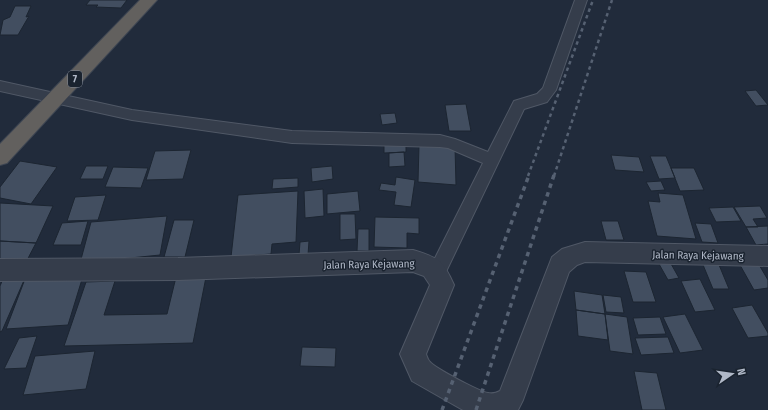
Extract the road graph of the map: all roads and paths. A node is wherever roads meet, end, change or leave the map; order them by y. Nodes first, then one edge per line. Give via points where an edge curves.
1 (149, 0) edge
2 (581, 0) edge
3 (0, 86) edge
4 (56, 99) junction
5 (0, 157) edge
6 (492, 160) junction
7 (768, 256) edge
8 (0, 270) edge
9 (437, 272) junction
10 (499, 408) edge

1 - 4 highway, 7
2 - 6 street via 549,90 542,98 519,105
3 - 4 street
4 - 5 highway, 7
4 - 6 street via 132,115 292,137 440,141
6 - 9 street
7 - 10 street, Jalan Raya Kejawang via 585,252 570,256 560,265 510,400
8 - 9 street, Jalan Raya Kejawang via 178,269 413,261 429,265
9 - 10 street, Jalan Raya Kejawang via 442,285 413,354 416,364 421,372 478,403

